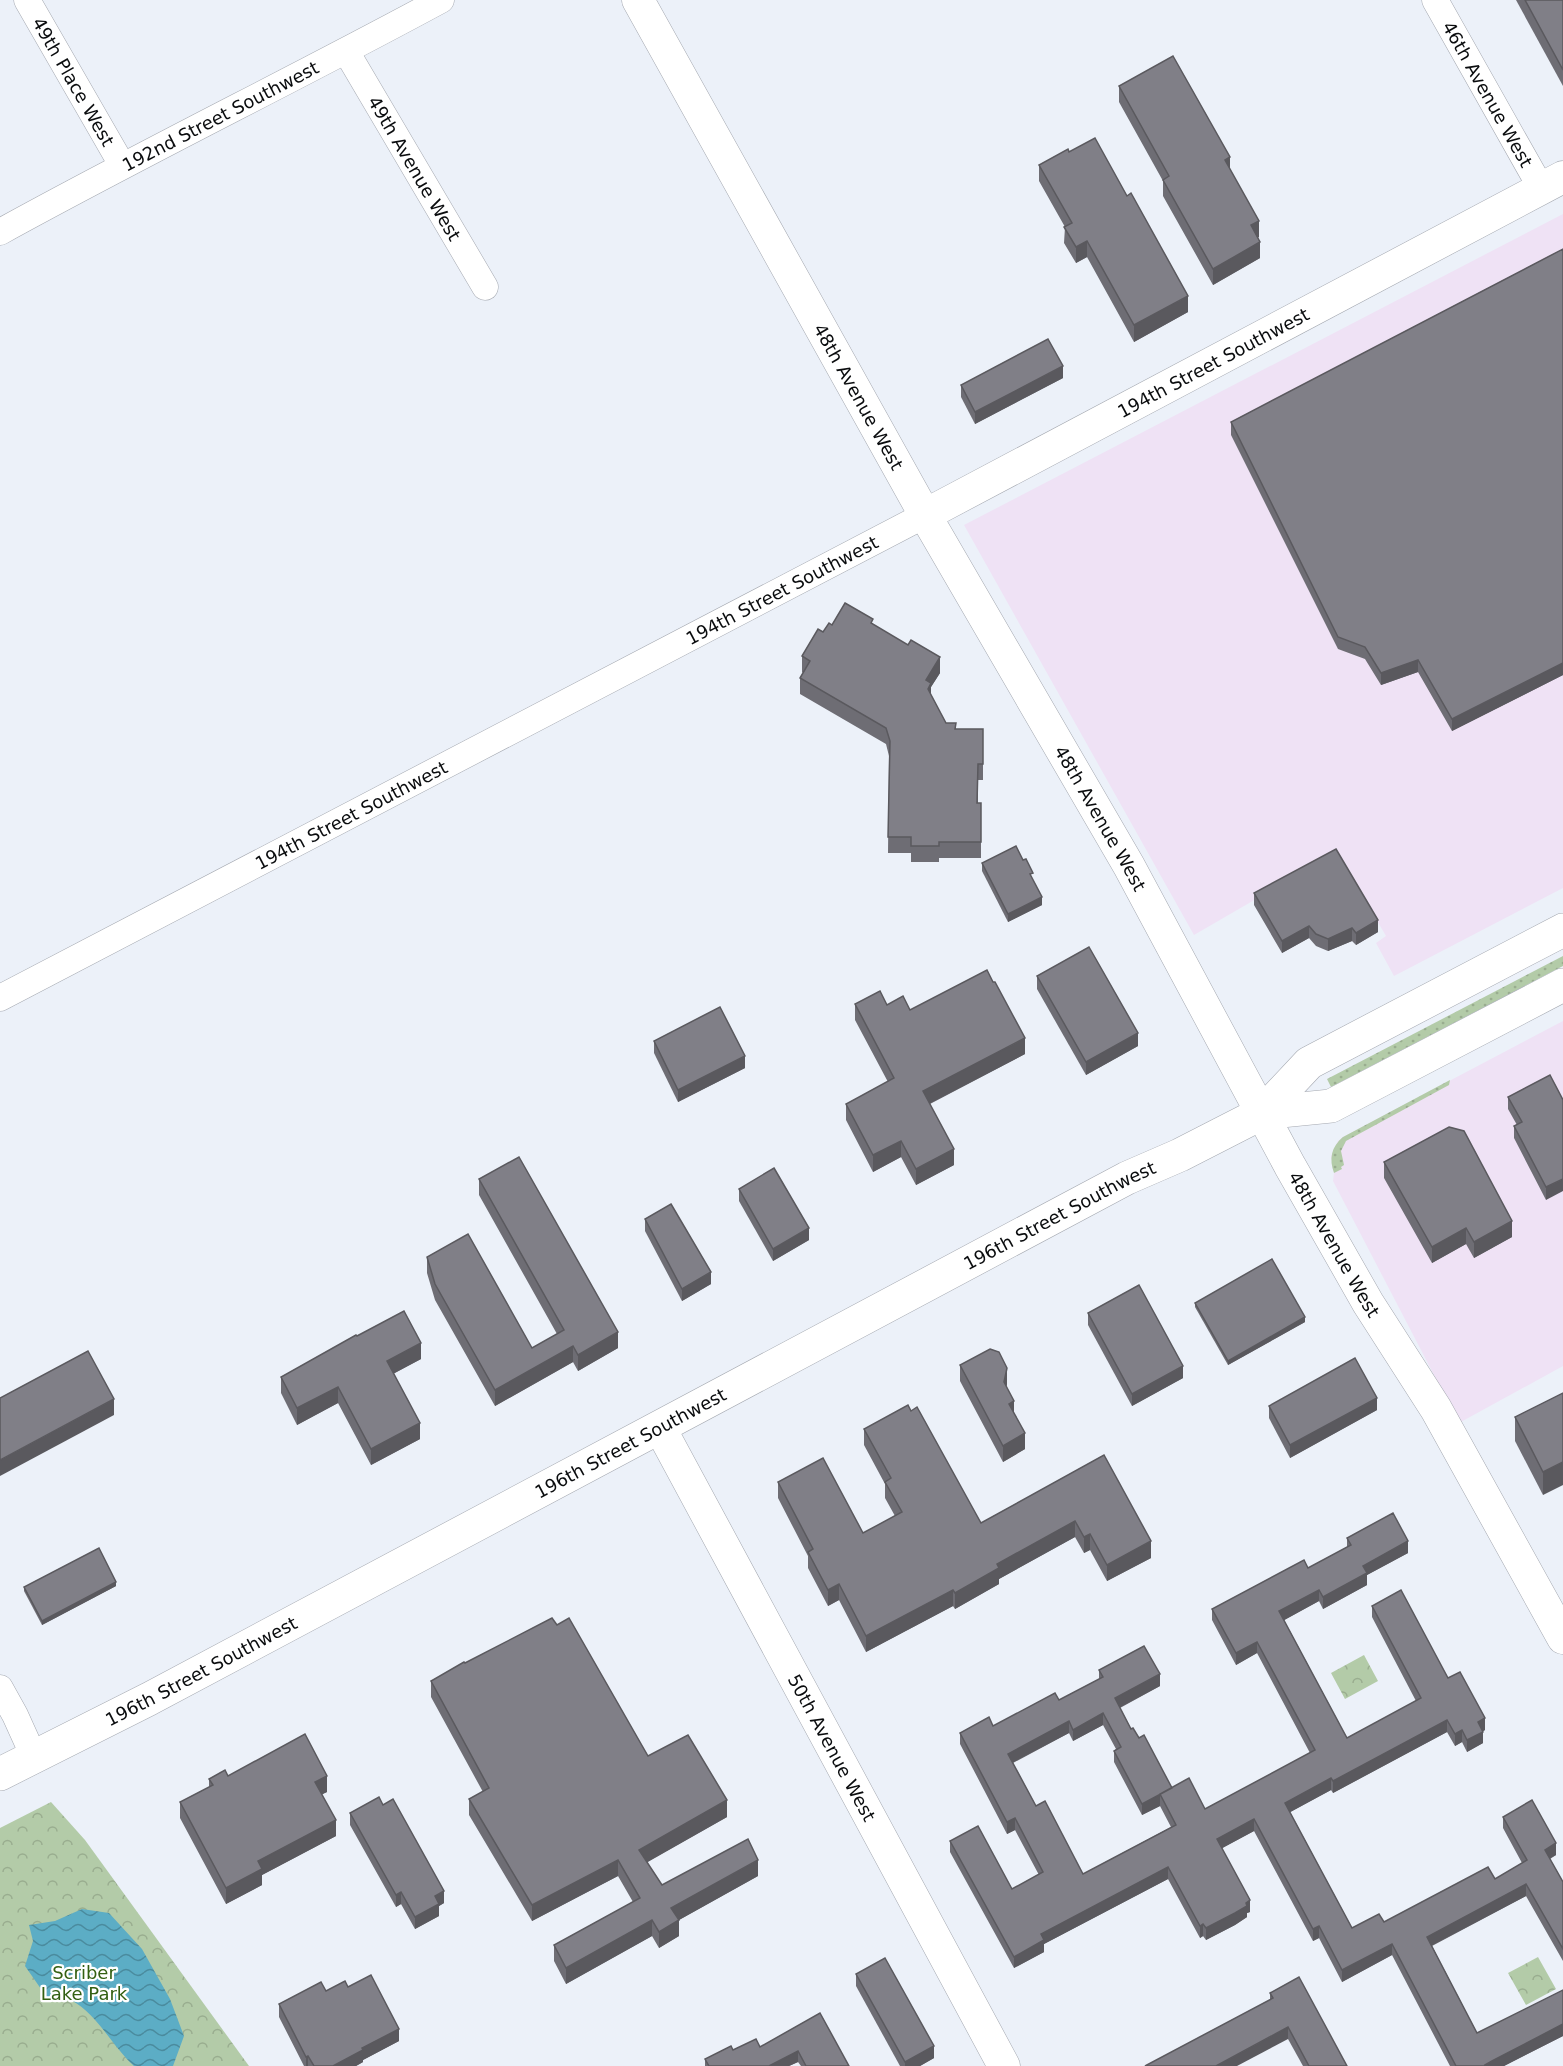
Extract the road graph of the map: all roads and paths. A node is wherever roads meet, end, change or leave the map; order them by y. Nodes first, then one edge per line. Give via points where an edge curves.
1 (27, 0) edge
2 (441, 0) edge
3 (638, 0) edge
4 (1435, 0) edge
5 (346, 51) junction
6 (122, 165) junction
7 (1552, 182) edge
8 (0, 232) edge
9 (485, 287) dead end
10 (925, 515) junction
11 (1563, 930) edge
12 (1563, 986) edge
13 (0, 998) edge
14 (1262, 1113) junction
15 (660, 1428) junction
16 (1563, 1638) edge
17 (0, 1688) edge
18 (34, 1757) junction
19 (0, 1774) edge
20 (1004, 2066) edge

1 - 6 street, 49th Place West
2 - 5 street, 192nd Street Southwest
3 - 10 street, 48th Avenue West
4 - 7 street, 46th Avenue West
5 - 6 street, 192nd Street Southwest
5 - 9 street, 49th Avenue West
6 - 8 street, 192nd Street Southwest
7 - 10 street, 194th Street Southwest
10 - 13 street, 194th Street Southwest
10 - 14 street, 48th Avenue West via 1129,866
11 - 14 main road, 196th Street Southwest via 1309,1063
12 - 14 main road, 196th Street Southwest via 1331,1106
14 - 15 main road, 196th Street Southwest via 1127,1178
14 - 16 street, 48th Avenue West via 1368,1303 1436,1409
15 - 18 main road, 196th Street Southwest
15 - 20 street, 50th Avenue West
17 - 18 street
18 - 19 main road, 196th Street Southwest

